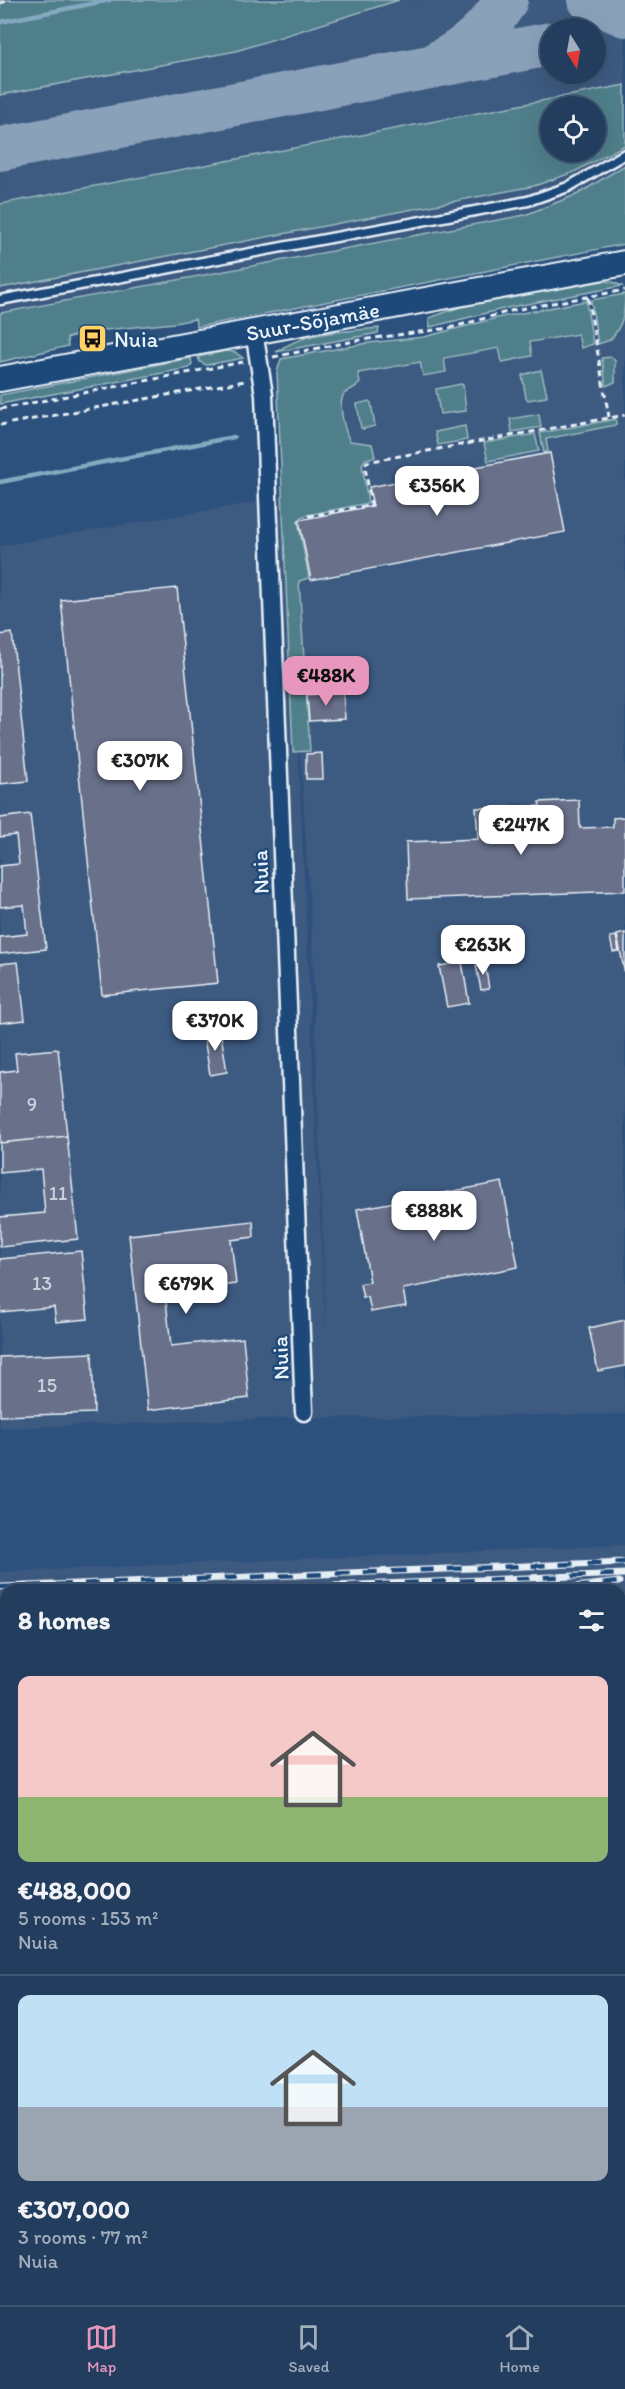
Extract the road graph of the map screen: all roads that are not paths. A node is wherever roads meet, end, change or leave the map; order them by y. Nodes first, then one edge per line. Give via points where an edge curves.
1 (625, 154) edge
2 (625, 263) edge
3 (0, 300) edge
4 (254, 331) junction
5 (0, 379) edge
6 (304, 1412) dead end

1 - 3 lane via 568,187 528,201
2 - 4 main road, Suur-Sõjamäe
4 - 5 main road, Suur-Sõjamäe
4 - 6 street, Nuia via 262,378

